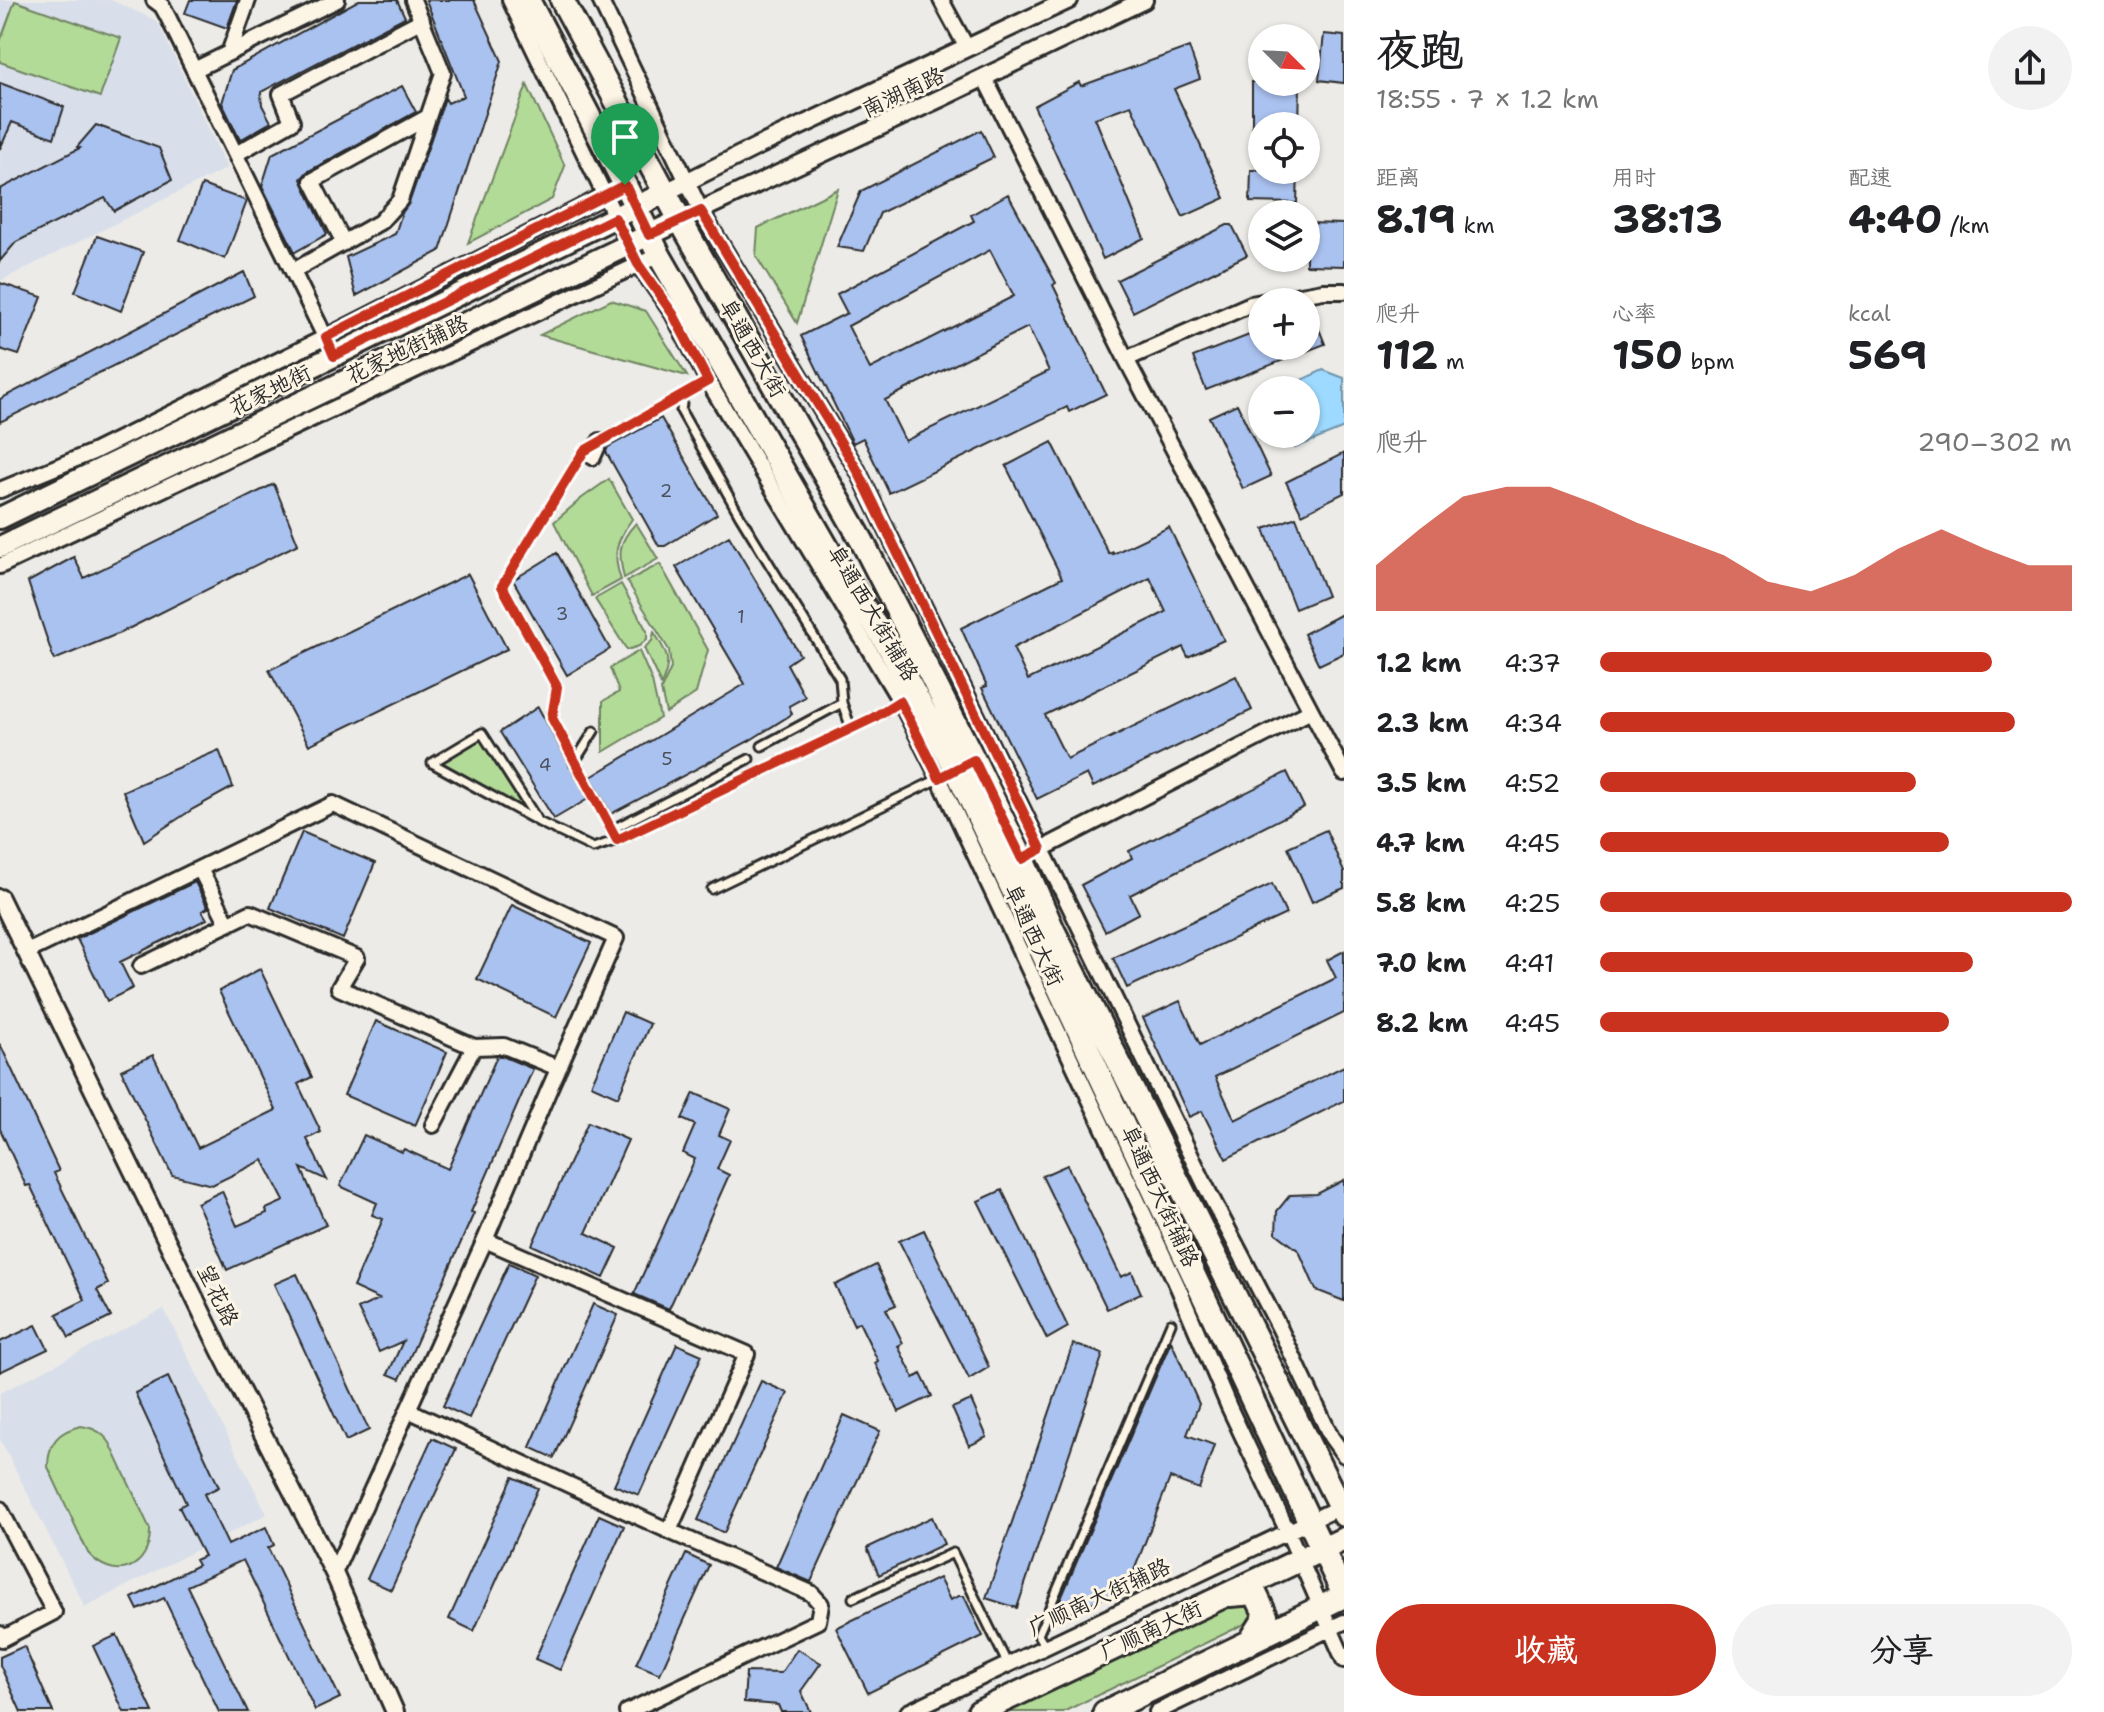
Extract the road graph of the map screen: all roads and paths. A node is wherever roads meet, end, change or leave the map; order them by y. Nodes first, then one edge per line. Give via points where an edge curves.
1 (154, 0) edge
2 (248, 0) edge
3 (337, 0) edge
4 (413, 0) edge
5 (510, 0) edge
6 (528, 0) edge
7 (562, 0) edge
8 (600, 0) edge
9 (941, 0) edge
10 (1069, 0) edge
11 (1144, 0) edge
12 (422, 20) junction
13 (967, 48) junction
14 (229, 53) junction
15 (194, 70) junction
16 (984, 77) junction
17 (428, 117) junction
18 (236, 154) junction
19 (687, 181) junction
20 (625, 185) junction
21 (666, 192) junction
22 (604, 195) junction
23 (636, 207) junction
24 (691, 215) junction
25 (615, 218) junction
26 (649, 235) junction
27 (344, 243) junction
28 (628, 244) junction
29 (659, 255) junction
30 (638, 264) junction
31 (293, 271) junction
32 (1344, 291) edge
33 (330, 346) junction
34 (1126, 359) junction
35 (717, 376) junction
36 (683, 395) junction
37 (600, 441) junction
38 (593, 457) dead end
39 (0, 490) edge
40 (0, 518) edge
41 (0, 547) edge
42 (0, 566) edge
43 (900, 701) junction
44 (842, 703) junction
45 (1311, 711) junction
46 (851, 728) junction
47 (594, 731) dead end
48 (762, 746) dead end
49 (749, 759) dead end
50 (574, 763) junction
51 (956, 769) junction
52 (1344, 773) edge
53 (539, 822) junction
54 (611, 830) junction
55 (617, 840) junction
56 (1032, 854) junction
57 (200, 869) junction
58 (712, 889) dead end
59 (0, 898) edge
60 (228, 924) junction
61 (27, 952) junction
62 (141, 966) dead end
63 (474, 1047) junction
64 (558, 1068) junction
65 (433, 1125) dead end
66 (485, 1240) junction
67 (1171, 1323) dead end
68 (408, 1410) junction
69 (1344, 1455) edge
70 (0, 1509) edge
71 (1343, 1509) edge
72 (1309, 1522) junction
73 (669, 1531) junction
74 (1288, 1532) junction
75 (1344, 1539) edge
76 (1323, 1548) junction
77 (1300, 1559) junction
78 (334, 1573) junction
79 (1225, 1595) junction
80 (1344, 1595) edge
81 (853, 1598) dead end
82 (1320, 1608) junction
83 (1344, 1622) edge
84 (1329, 1629) junction
85 (0, 1634) edge
86 (1248, 1644) junction
87 (1045, 1647) junction
88 (1344, 1660) edge
89 (1008, 1665) junction
90 (395, 1712) edge
91 (627, 1712) edge
92 (908, 1712) edge
93 (979, 1712) edge
94 (1105, 1712) edge
95 (1157, 1712) edge

1 - 15 street
2 - 14 street
3 - 14 street
4 - 12 street
5 - 22 street, 阜通西大街辅路
6 - 20 main road, 阜通西大街
7 - 21 main road, 阜通西大街
8 - 19 street, 阜通西大街辅路
9 - 13 street
10 - 13 street, 南湖南路
11 - 16 street, 南湖南路
12 - 17 street via 443,73
12 - 18 street via 281,94 292,122
13 - 19 street, 南湖南路
14 - 15 street
15 - 18 street
16 - 24 street, 南湖南路
16 - 34 street
17 - 27 street via 400,200 380,222
17 - 27 street via 312,181
18 - 31 street
19 - 21 street, 南湖南路
19 - 24 street, 阜通西大街辅路
20 - 22 street, 花家地街辅路
20 - 23 main road, 阜通西大街
21 - 23 main road, 花家地街
21 - 24 main road, 阜通西大街
22 - 25 street, 阜通西大街辅路
22 - 33 street, 花家地街辅路
23 - 25 main road, 花家地街
23 - 26 main road, 阜通西大街
24 - 26 main road, 花家地街
24 - 51 main road, 阜通西大街 via 862,541
24 - 56 street, 阜通西大街辅路 via 858,471
25 - 28 street, 阜通西大街辅路
25 - 33 main road, 花家地街
26 - 28 main road, 花家地街
26 - 29 main road, 阜通西大街
27 - 31 street
28 - 30 street, 阜通西大街辅路
28 - 41 main road, 花家地街
29 - 30 street, 花家地街辅路
29 - 35 main road, 阜通西大街
30 - 35 street, 阜通西大街辅路
30 - 42 street, 花家地街辅路
31 - 33 street
32 - 34 street via 1251,304
33 - 39 street, 花家地街辅路
33 - 40 main road, 花家地街
34 - 45 street
35 - 36 lane
35 - 43 street, 阜通西大街辅路
35 - 51 main road, 阜通西大街 via 896,660
36 - 37 lane
36 - 44 lane via 681,411 840,679
37 - 38 street
37 - 50 lane via 584,451 502,586 557,687 552,718
43 - 46 lane
43 - 51 street, 阜通西大街辅路
44 - 46 lane
44 - 48 lane
45 - 52 street
45 - 56 street
46 - 55 lane
47 - 50 lane
49 - 54 lane
50 - 54 lane
51 - 56 main road, 阜通西大街
51 - 58 lane
51 - 72 main road, 阜通西大街
51 - 74 street, 阜通西大街辅路 via 1229,1407
53 - 53 lane via 472,785 432,763 482,733
53 - 55 lane via 593,848
54 - 55 lane
56 - 69 street, 阜通西大街辅路
56 - 71 main road, 阜通西大街 via 1053,930
57 - 60 street
57 - 61 street
57 - 64 street via 333,804 616,938
59 - 61 street, 望花路
60 - 62 street
60 - 63 street via 250,913 357,958 339,988
61 - 78 street, 望花路
63 - 64 street via 504,1046
63 - 65 street
64 - 66 street
66 - 68 street
66 - 73 street via 747,1354
67 - 87 lane via 1038,1635
68 - 73 street
68 - 78 street
70 - 85 street via 54,1612 2,1639
71 - 72 street, 广顺南大街辅路
72 - 74 street, 广顺南大街辅路
72 - 76 main road, 阜通西大街
73 - 91 street via 811,1593 821,1604 818,1621
74 - 77 street, 阜通西大街辅路
74 - 87 street, 广顺南大街辅路
75 - 76 main road, 广顺南大街
76 - 77 main road, 广顺南大街
76 - 80 main road, 阜通西大街
77 - 79 main road, 广顺南大街
77 - 82 street, 阜通西大街辅路
78 - 90 street, 望花路
79 - 86 main road via 1255,1593 1261,1605 1266,1616
79 - 93 main road, 广顺南大街
80 - 82 main road
81 - 89 lane via 953,1553
82 - 84 street, 阜通西大街辅路
82 - 86 main road
83 - 84 street
84 - 88 street, 阜通西大街辅路
84 - 95 street
86 - 94 main road
87 - 89 street, 广顺南大街辅路
89 - 92 street, 广顺南大街辅路

